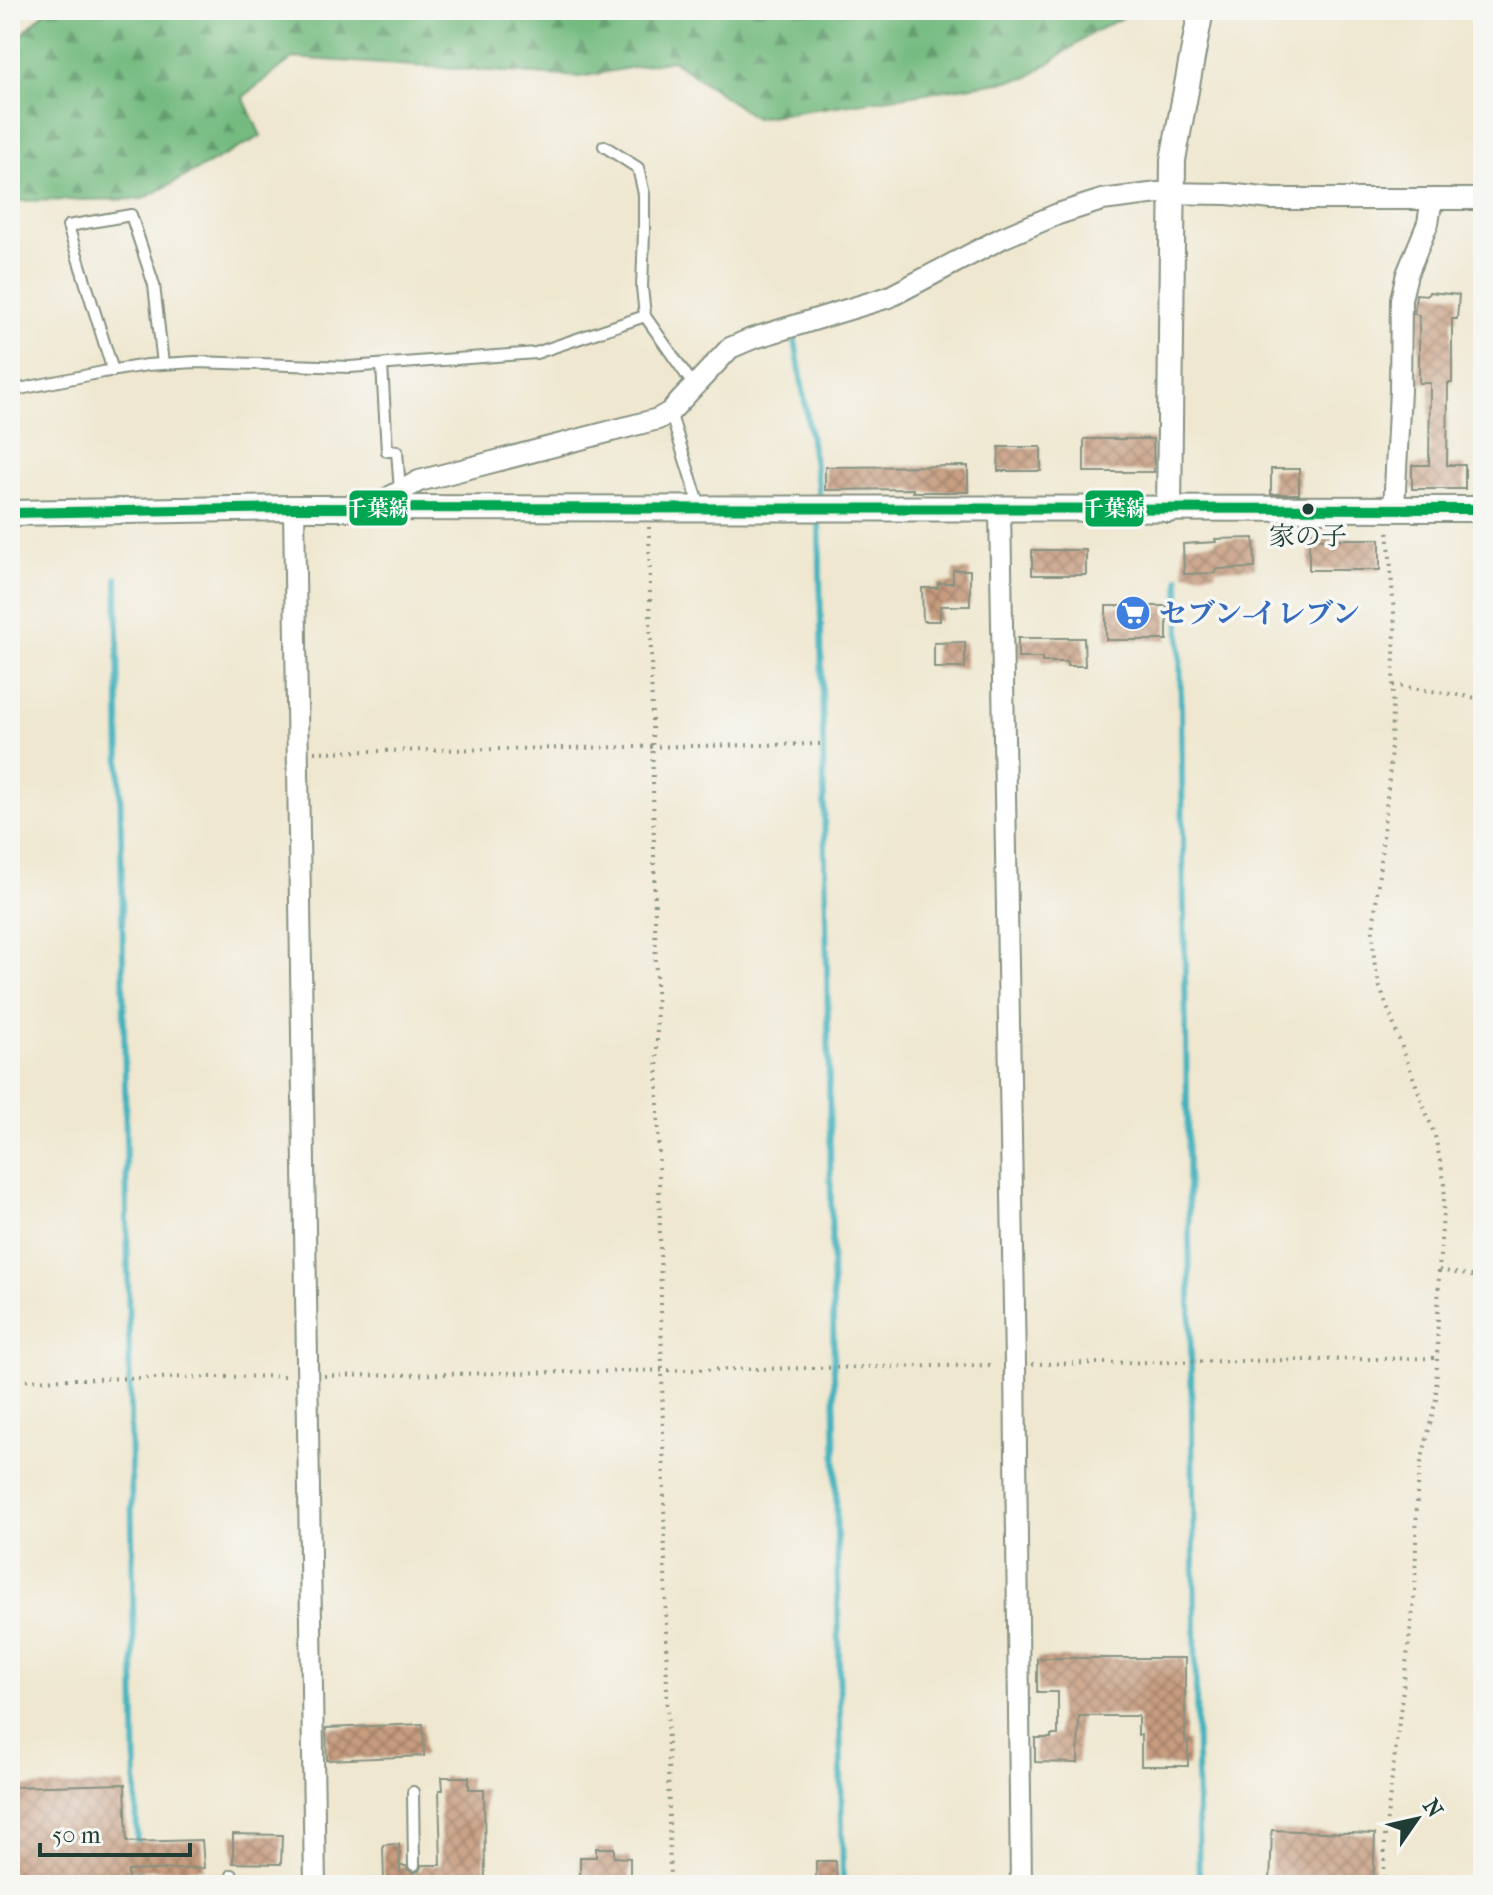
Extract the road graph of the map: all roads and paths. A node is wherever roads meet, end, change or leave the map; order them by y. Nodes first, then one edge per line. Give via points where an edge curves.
1 (1201, 10) edge
2 (604, 146) dead end
3 (1172, 193) junction
4 (1432, 199) junction
5 (1483, 200) edge
6 (645, 316) junction
7 (163, 364) junction
8 (382, 365) junction
9 (113, 371) junction
10 (694, 386) junction
11 (10, 391) edge
12 (670, 412) junction
13 (400, 492) junction
14 (294, 508) junction
15 (370, 508) junction
16 (649, 509) junction
17 (700, 509) junction
18 (1391, 509) junction
19 (1483, 509) edge
20 (1000, 510) junction
21 (1169, 510) junction
22 (10, 513) edge
23 (1393, 685) junction
24 (1483, 699) edge
25 (824, 744) dead end
26 (652, 746) junction
27 (298, 752) junction
28 (1439, 1270) junction
29 (1483, 1278) edge
30 (1438, 1358) junction
31 (1015, 1364) junction
32 (662, 1370) junction
33 (307, 1376) junction
34 (10, 1380) edge
35 (413, 1792) dead end
36 (414, 1865) dead end
37 (315, 1885) edge
38 (670, 1885) edge
39 (1021, 1885) edge
40 (1384, 1885) edge

1 - 3 street via 1173,160
2 - 6 lane via 638,168 644,194
3 - 4 street
3 - 10 street via 1102,200 1058,214 889,297 730,348
3 - 21 street
4 - 5 street
4 - 18 street via 1401,299
6 - 8 lane via 536,353
6 - 10 lane
7 - 8 lane
7 - 9 lane
7 - 9 lane via 154,285 131,215 68,226
8 - 13 lane via 387,451 397,451
9 - 11 lane
10 - 12 street
12 - 13 street via 419,481
12 - 17 lane
13 - 15 street
14 - 15 street
14 - 22 street
14 - 27 street
15 - 16 street
16 - 17 street
16 - 26 path
17 - 20 street
18 - 19 street
18 - 21 street
18 - 23 path
20 - 21 street
20 - 31 street
23 - 24 path
23 - 28 path via 1374,960 1441,1162 1445,1185
25 - 26 path
26 - 27 path
26 - 32 path
27 - 33 street
28 - 29 path
28 - 30 path
30 - 31 path
30 - 40 path via 1436,1399 1417,1495 1415,1592 1385,1834
31 - 32 path
31 - 39 street
32 - 33 path
32 - 38 path
33 - 34 path
33 - 37 street
35 - 36 lane

